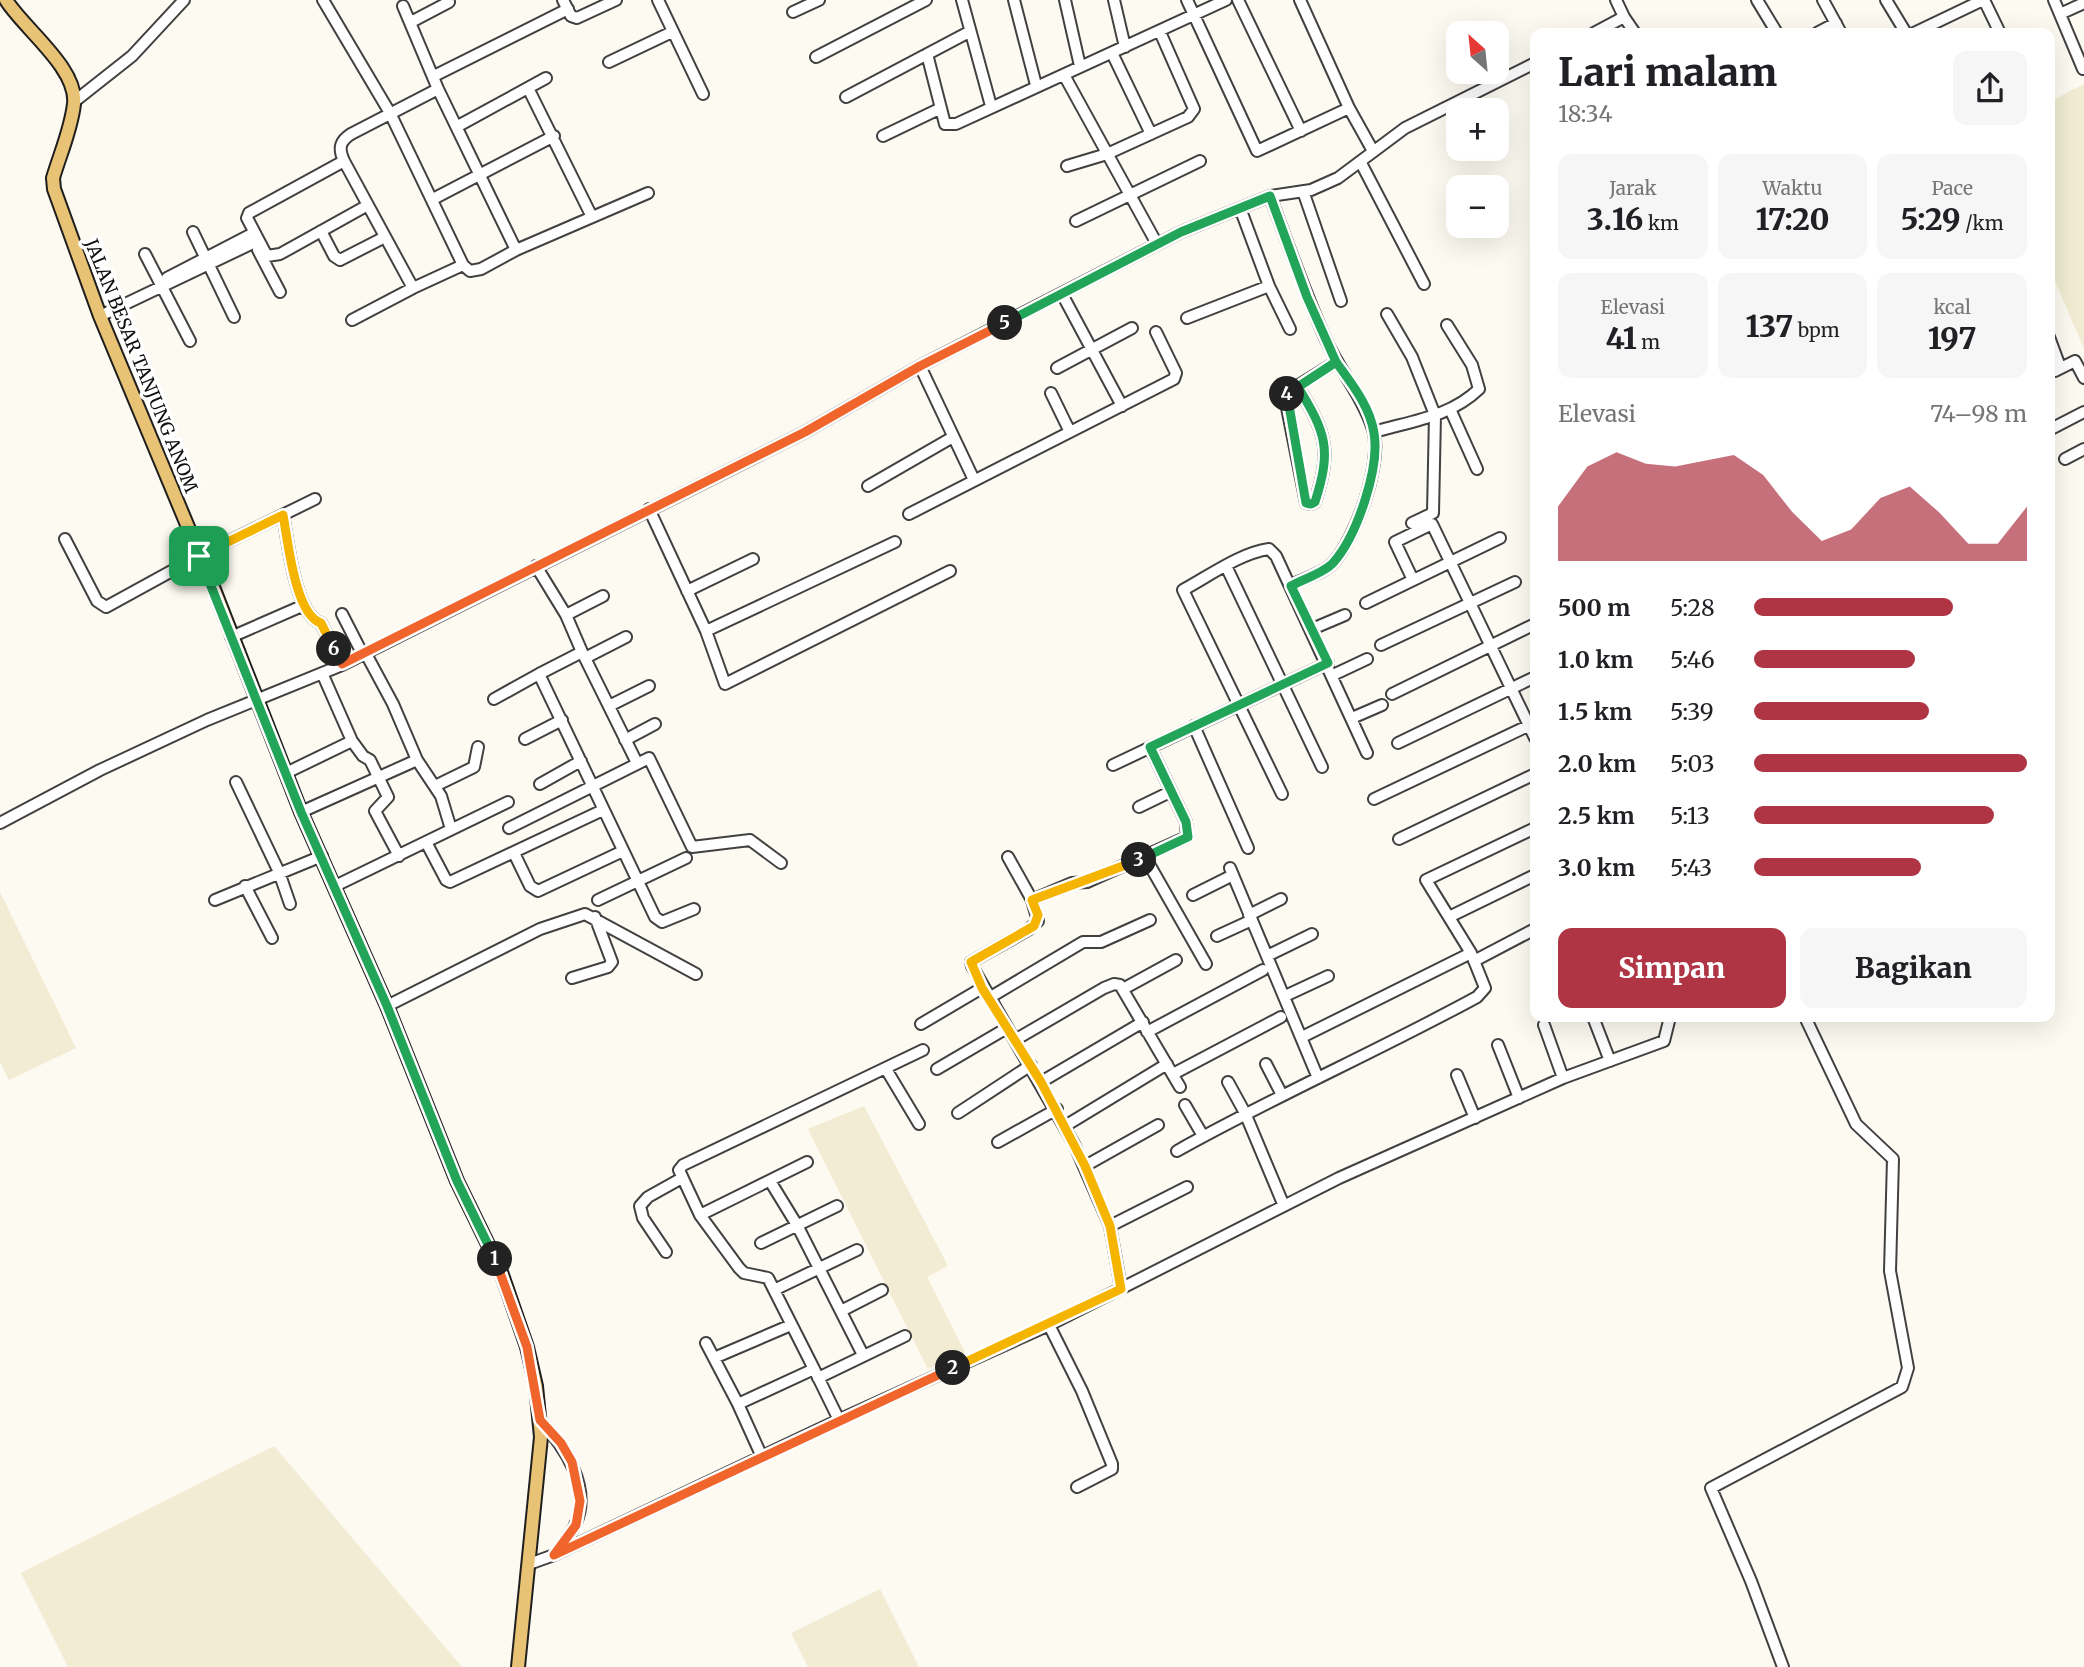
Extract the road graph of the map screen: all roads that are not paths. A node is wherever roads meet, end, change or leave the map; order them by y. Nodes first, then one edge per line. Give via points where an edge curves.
1 (6, 0) edge
2 (184, 0) edge
3 (323, 0) edge
4 (616, 0) edge
5 (658, 0) edge
6 (819, 0) edge
7 (926, 0) edge
8 (962, 0) edge
9 (1014, 0) edge
10 (1065, 0) edge
11 (1114, 0) edge
12 (1187, 0) edge
13 (1226, 0) edge
14 (1238, 0) edge
15 (1300, 0) edge
16 (1616, 0) edge
17 (1823, 0) edge
18 (1886, 0) edge
19 (1984, 0) edge
20 (2054, 0) edge
21 (1762, 1) edge
22 (449, 2) dead end
23 (2084, 3) edge
24 (566, 5) edge
25 (403, 6) dead end
26 (793, 12) dead end
27 (2060, 14) junction
28 (1194, 15) junction
29 (1624, 17) junction
30 (411, 22) junction
31 (1603, 28) edge
32 (1632, 28) edge
33 (1775, 28) edge
34 (1839, 28) edge
35 (1903, 28) edge
36 (1925, 28) edge
37 (1998, 28) edge
38 (672, 32) junction
39 (969, 32) junction
40 (1160, 32) junction
41 (1125, 47) junction
42 (1112, 52) junction
43 (927, 54) junction
44 (816, 57) dead end
45 (609, 62) dead end
46 (1530, 65) edge
47 (1080, 66) junction
48 (2083, 69) edge
49 (1064, 75) junction
50 (434, 76) junction
51 (546, 78) dead end
52 (1036, 85) junction
53 (528, 88) junction
54 (438, 89) junction
55 (703, 94) dead end
56 (846, 97) dead end
57 (75, 100) junction
58 (991, 106) junction
59 (1349, 108) junction
60 (939, 109) junction
61 (390, 113) junction
62 (457, 126) junction
63 (1301, 131) junction
64 (1151, 134) junction
65 (883, 135) dead end
66 (554, 136) junction
67 (1373, 151) junction
68 (1107, 154) junction
69 (344, 161) junction
70 (1200, 161) dead end
71 (1361, 163) junction
72 (1067, 166) dead end
73 (482, 175) junction
74 (1303, 191) junction
75 (648, 193) dead end
76 (1131, 196) junction
77 (1270, 196) junction
78 (433, 199) junction
79 (368, 205) junction
80 (1240, 208) junction
81 (592, 217) junction
82 (242, 220) dead end
83 (1076, 221) dead end
84 (321, 231) junction
85 (193, 232) dead end
86 (385, 237) junction
87 (252, 239) junction
88 (1157, 244) junction
89 (516, 250) junction
90 (145, 254) dead end
91 (207, 261) junction
92 (463, 265) junction
93 (1424, 284) dead end
94 (161, 285) junction
95 (1269, 286) junction
96 (413, 288) junction
97 (280, 292) dead end
98 (1062, 294) junction
99 (1341, 302) dead end
100 (99, 313) junction
101 (1387, 314) dead end
102 (234, 317) dead end
103 (1187, 318) dead end
104 (352, 320) dead end
105 (1447, 324) dead end
106 (1132, 328) dead end
107 (1290, 329) dead end
108 (1156, 332) dead end
109 (190, 341) dead end
110 (1092, 349) junction
111 (2055, 350) edge
112 (1336, 362) junction
113 (920, 366) junction
114 (2055, 366) edge
115 (1057, 368) dead end
116 (2055, 371) edge
117 (2084, 378) edge
118 (1298, 387) junction
119 (1051, 393) dead end
120 (1122, 406) junction
121 (1450, 409) junction
122 (2084, 412) edge
123 (1434, 415) junction
124 (2055, 427) edge
125 (1070, 432) junction
126 (1374, 432) junction
127 (953, 437) junction
128 (2084, 449) edge
129 (2065, 459) dead end
130 (1477, 469) dead end
131 (974, 480) junction
132 (868, 485) dead end
133 (315, 499) dead end
134 (649, 509) junction
135 (909, 514) dead end
136 (283, 515) junction
137 (1412, 523) dead end
138 (1500, 538) dead end
139 (65, 539) dead end
140 (895, 542) dead end
141 (199, 556) junction
142 (753, 559) dead end
143 (1450, 562) junction
144 (536, 566) junction
145 (1226, 566) junction
146 (950, 571) dead end
147 (1413, 580) junction
148 (1515, 582) dead end
149 (1291, 586) junction
150 (687, 591) junction
151 (603, 596) dead end
152 (1366, 603) dead end
153 (1470, 603) junction
154 (302, 606) junction
155 (342, 614) dead end
156 (1345, 614) dead end
157 (566, 615) junction
158 (1530, 626) edge
159 (1312, 629) junction
160 (706, 631) junction
161 (231, 637) junction
162 (626, 637) dead end
163 (1381, 645) dead end
164 (1490, 645) junction
165 (364, 653) junction
166 (583, 655) junction
167 (1367, 659) dead end
168 (1328, 663) junction
169 (342, 664) junction
170 (322, 673) junction
171 (539, 674) junction
172 (1333, 675) junction
173 (1530, 680) edge
174 (1283, 683) junction
175 (649, 686) dead end
176 (1511, 689) junction
177 (1392, 694) dead end
178 (494, 699) dead end
179 (256, 700) junction
180 (611, 705) junction
181 (1240, 705) junction
182 (1382, 705) dead end
183 (1352, 718) junction
184 (562, 720) junction
185 (1530, 721) edge
186 (655, 724) dead end
187 (1530, 725) edge
188 (1194, 726) junction
189 (525, 739) dead end
190 (625, 740) junction
191 (352, 741) junction
192 (1398, 743) dead end
193 (478, 747) dead end
194 (1150, 747) junction
195 (1367, 753) dead end
196 (417, 760) junction
197 (581, 761) junction
198 (638, 763) junction
199 (1113, 765) dead end
200 (1322, 767) dead end
201 (286, 773) junction
202 (1530, 776) edge
203 (379, 777) junction
204 (236, 782) dead end
205 (540, 784) dead end
206 (593, 784) junction
207 (435, 786) junction
208 (1170, 792) junction
209 (1282, 794) dead end
210 (1374, 799) dead end
211 (508, 802) dead end
212 (1139, 807) dead end
213 (603, 810) junction
214 (301, 812) junction
215 (0, 823) edge
216 (509, 828) dead end
217 (451, 829) junction
218 (1530, 830) edge
219 (1399, 839) dead end
220 (426, 842) junction
221 (1248, 848) dead end
222 (623, 851) junction
223 (514, 853) junction
224 (322, 856) junction
225 (399, 856) junction
226 (1145, 857) junction
227 (686, 858) dead end
228 (1008, 858) dead end
229 (781, 863) dead end
230 (279, 872) junction
231 (1530, 877) edge
232 (638, 881) junction
233 (245, 886) junction
234 (335, 886) junction
235 (1193, 895) dead end
236 (1282, 899) dead end
237 (215, 900) dead end
238 (598, 900) dead end
239 (1032, 900) junction
240 (290, 904) dead end
241 (694, 909) dead end
242 (1449, 916) junction
243 (595, 917) junction
244 (1250, 917) junction
245 (1150, 920) dead end
246 (1530, 931) edge
247 (1312, 934) dead end
248 (1217, 936) dead end
249 (272, 939) dead end
250 (1267, 956) junction
251 (1473, 957) junction
252 (1176, 960) dead end
253 (1206, 964) dead end
254 (1263, 970) dead end
255 (696, 974) dead end
256 (1328, 976) dead end
257 (572, 978) dead end
258 (982, 988) junction
259 (1123, 989) junction
260 (1285, 996) junction
261 (989, 998) junction
262 (387, 1006) junction
263 (1281, 1017) dead end
264 (1595, 1022) edge
265 (1669, 1022) edge
266 (1807, 1022) edge
267 (920, 1024) dead end
268 (1544, 1025) dead end
269 (1145, 1027) junction
270 (1007, 1028) junction
271 (1302, 1037) junction
272 (1015, 1040) junction
273 (1498, 1045) dead end
274 (923, 1050) dead end
275 (1610, 1060) junction
276 (1266, 1064) dead end
277 (1031, 1065) junction
278 (886, 1069) junction
279 (937, 1069) dead end
280 (1170, 1069) junction
281 (1457, 1074) dead end
282 (1318, 1078) junction
283 (1563, 1078) junction
284 (1041, 1082) junction
285 (1228, 1082) dead end
286 (1180, 1087) dead end
287 (1282, 1095) junction
288 (1519, 1098) junction
289 (1185, 1105) dead end
290 (1056, 1109) junction
291 (958, 1113) dead end
292 (1245, 1113) junction
293 (1475, 1118) junction
294 (919, 1124) dead end
295 (1158, 1125) dead end
296 (1065, 1126) junction
297 (1203, 1136) junction
298 (998, 1143) dead end
299 (1177, 1151) dead end
300 (807, 1162) dead end
301 (1085, 1166) junction
302 (682, 1178) junction
303 (770, 1181) junction
304 (1187, 1187) dead end
305 (837, 1206) dead end
306 (1284, 1206) junction
307 (700, 1215) junction
308 (797, 1225) junction
309 (1110, 1226) junction
310 (761, 1242) dead end
311 (857, 1250) dead end
312 (666, 1252) dead end
313 (820, 1269) junction
314 (1121, 1289) junction
315 (774, 1290) junction
316 (882, 1290) dead end
317 (841, 1311) junction
318 (791, 1325) junction
319 (1049, 1325) junction
320 (905, 1336) dead end
321 (706, 1343) dead end
322 (863, 1355) junction
323 (714, 1358) junction
324 (816, 1373) junction
325 (738, 1404) junction
326 (540, 1420) junction
327 (839, 1420) junction
328 (762, 1457) junction
329 (1077, 1488) dead end
330 (554, 1555) junction
331 (529, 1564) junction
332 (518, 1667) edge
333 (1783, 1667) edge

1 - 57 main road via 58,63
2 - 57 street via 132,56
3 - 61 street
4 - 24 street via 577,18
5 - 38 street
6 - 26 street
7 - 44 street
8 - 39 street
9 - 52 street
10 - 47 street
11 - 41 street
12 - 28 street
13 - 28 street
14 - 63 street
15 - 59 street
16 - 29 street
17 - 34 street
18 - 35 street
19 - 36 street
19 - 37 street
20 - 27 street
21 - 33 street
22 - 30 street
23 - 27 street
24 - 50 street
25 - 30 street
27 - 48 street
28 - 40 street
28 - 63 street via 1255,148 1262,150
29 - 31 street
29 - 32 street
30 - 50 street
38 - 45 street
38 - 55 street
39 - 43 street
39 - 58 street
40 - 41 street
40 - 64 street via 1194,109 1188,117
41 - 42 street
42 - 47 street
42 - 64 street
43 - 56 street
43 - 60 street
46 - 67 street via 1413,123
47 - 49 street
49 - 52 street
49 - 68 street
50 - 54 street
51 - 53 street
52 - 58 street
53 - 62 street
53 - 66 street
54 - 61 street
54 - 62 street
57 - 100 main road, JALAN BESAR TANJUNG ANOM via 52,184
58 - 60 street via 956,124 945,124
59 - 63 street
59 - 67 street
60 - 65 street
61 - 69 street via 344,139 340,148
61 - 78 street
62 - 73 street
64 - 68 street
66 - 73 street
66 - 81 street
67 - 71 street
68 - 72 street
68 - 76 street
69 - 79 street
69 - 84 street via 256,207 247,218 272,258
70 - 76 street
71 - 74 street via 1338,178
71 - 93 street
73 - 78 street
73 - 89 street
74 - 77 street
74 - 99 street
75 - 81 street
76 - 83 street
76 - 88 street
77 - 80 street
77 - 112 street
78 - 92 street
79 - 84 street
79 - 86 street
80 - 88 street
80 - 95 street
81 - 89 street
82 - 87 street
84 - 86 street via 340,260
85 - 91 street
86 - 96 street
87 - 91 street
87 - 97 street
88 - 98 street
89 - 92 street via 481,269 470,271
90 - 94 street
91 - 94 street
91 - 102 street
92 - 96 street
94 - 100 street
94 - 109 street
95 - 103 street
95 - 107 street
96 - 104 street
98 - 110 street
98 - 113 street
100 - 141 main road, JALAN BESAR TANJUNG ANOM
101 - 123 street via 1412,357
105 - 121 street via 1472,365 1479,389
106 - 110 street
108 - 120 street via 1176,373 1174,379
110 - 115 street
110 - 120 street
111 - 114 street via 2059,359
112 - 118 street
112 - 126 street via 1358,394
113 - 127 street
113 - 134 street via 805,432
116 - 117 street via 2075,361
118 - 118 street via 1321,425 1323,477 1311,504 1306,503 1285,398
119 - 125 street
120 - 125 street
121 - 123 street
121 - 130 street
122 - 124 street
123 - 126 street
123 - 137 street via 1433,513
125 - 131 street
126 - 149 street via 1369,482 1358,519 1340,553 1332,565
127 - 131 street
127 - 132 street
128 - 129 street
131 - 135 street
133 - 136 street
134 - 144 street
134 - 150 street
136 - 141 street
136 - 154 street
138 - 143 street
139 - 141 street via 97,601 106,607
140 - 160 street
141 - 161 main road, JALAN BESAR TANJUNG ANOM
142 - 150 street
143 - 147 street
143 - 147 street via 1432,524 1395,542
143 - 153 street
144 - 157 street
144 - 165 street
145 - 149 street via 1269,549
145 - 174 street
145 - 181 street via 1183,590
146 - 160 street via 725,684
147 - 152 street
148 - 153 street
149 - 159 street
150 - 160 street
151 - 157 street
153 - 163 street
153 - 164 street
154 - 161 street
154 - 169 street via 313,621 321,623
155 - 165 street
156 - 159 street
157 - 166 street
158 - 164 street
159 - 168 street
161 - 179 main road, JALAN BESAR TANJUNG ANOM
162 - 166 street
164 - 176 street
164 - 177 street
165 - 169 street
165 - 196 street
166 - 171 street
166 - 180 street
167 - 172 street
168 - 172 street
168 - 174 street
169 - 170 street
170 - 179 street
170 - 191 street
171 - 178 street
171 - 184 street
172 - 183 street
173 - 176 street
174 - 181 street
174 - 200 street
175 - 180 street
176 - 185 street
176 - 192 street
179 - 201 main road, JALAN BESAR TANJUNG ANOM
179 - 215 street via 100,770
180 - 190 street
181 - 188 street
181 - 209 street
182 - 183 street
183 - 195 street
184 - 189 street
184 - 197 street
186 - 190 street
187 - 210 street
188 - 194 street
188 - 221 street
190 - 198 street
191 - 201 street
191 - 203 street
193 - 207 street via 471,769
194 - 199 street
194 - 208 street
196 - 203 street
196 - 207 street
197 - 205 street
197 - 206 street
198 - 206 street
198 - 229 street via 653,759 694,848 750,840
201 - 214 main road, JALAN BESAR TANJUNG ANOM
202 - 219 street
203 - 214 street
203 - 225 street via 388,800 375,811
204 - 230 street
206 - 213 street
206 - 216 street
207 - 217 street
208 - 212 street
208 - 226 street via 1186,822 1188,837
211 - 217 street
213 - 222 street
213 - 223 street
214 - 224 main road, JALAN BESAR TANJUNG ANOM
217 - 220 street
218 - 242 street via 1426,880
220 - 223 street via 450,882
220 - 225 street
222 - 223 street via 538,891 530,886
222 - 232 street
224 - 230 street
224 - 234 main road, JALAN BESAR TANJUNG ANOM
225 - 234 street
226 - 239 street
226 - 253 street
227 - 232 street
228 - 239 street
230 - 233 street
230 - 240 street
231 - 242 street
232 - 238 street
232 - 241 street via 658,921
233 - 237 street
233 - 249 street
234 - 262 main road, JALAN BESAR TANJUNG ANOM
235 - 244 street via 1231,872
236 - 244 street
239 - 258 street via 1038,915 1034,926 971,962
242 - 251 street
243 - 255 street
243 - 257 street via 612,962
243 - 262 street via 579,915 540,929
244 - 248 street
244 - 250 street
245 - 261 street via 1101,942 1083,942
246 - 251 street
247 - 250 street
250 - 260 street
251 - 271 street
251 - 282 street via 1485,988 1477,997
252 - 259 street
254 - 269 street
256 - 260 street
258 - 261 street
258 - 267 street
259 - 269 street
259 - 272 street via 1115,984 1104,988
260 - 271 street
261 - 270 street
262 - 326 main road, JALAN BESAR TANJUNG ANOM via 457,1181 500,1269 527,1347
263 - 280 street
264 - 275 street
265 - 275 street via 1664,1041
266 - 333 street via 1856,1124 1893,1159 1890,1271 1908,1368 1902,1387 1711,1488
268 - 283 street
269 - 280 street
269 - 284 street
270 - 272 street
270 - 279 street
271 - 282 street
272 - 277 street
273 - 288 street
274 - 278 street
275 - 283 street
276 - 287 street
277 - 284 street
277 - 291 street
278 - 294 street
278 - 302 street via 683,1165 679,1170
280 - 286 street
280 - 296 street
281 - 293 street
282 - 287 street
283 - 288 street
284 - 290 street
285 - 292 street
287 - 292 street
288 - 293 street
289 - 297 street
290 - 296 street
290 - 298 street
292 - 297 street
292 - 306 street
293 - 306 street
295 - 301 street
296 - 301 street
297 - 299 street
300 - 303 street
301 - 309 street
302 - 307 street
302 - 312 street via 640,1206
303 - 307 street
303 - 308 street
304 - 309 street
305 - 308 street
306 - 314 street
307 - 315 street via 738,1268 766,1276
308 - 310 street
308 - 313 street
309 - 314 street
311 - 313 street
313 - 315 street
313 - 317 street
314 - 319 street
315 - 318 street
316 - 317 street
317 - 322 street
318 - 323 street
318 - 324 street
319 - 327 street
319 - 329 street via 1112,1464 1112,1469
320 - 322 street
321 - 323 street
322 - 324 street
323 - 325 street
324 - 325 street
324 - 327 street
325 - 328 street
326 - 330 street via 572,1462 580,1501 576,1525
326 - 331 main road, JALAN BESAR TANJUNG ANOM
327 - 328 street
328 - 330 street
330 - 331 street
331 - 332 main road, JALAN BESAR TANJUNG ANOM

